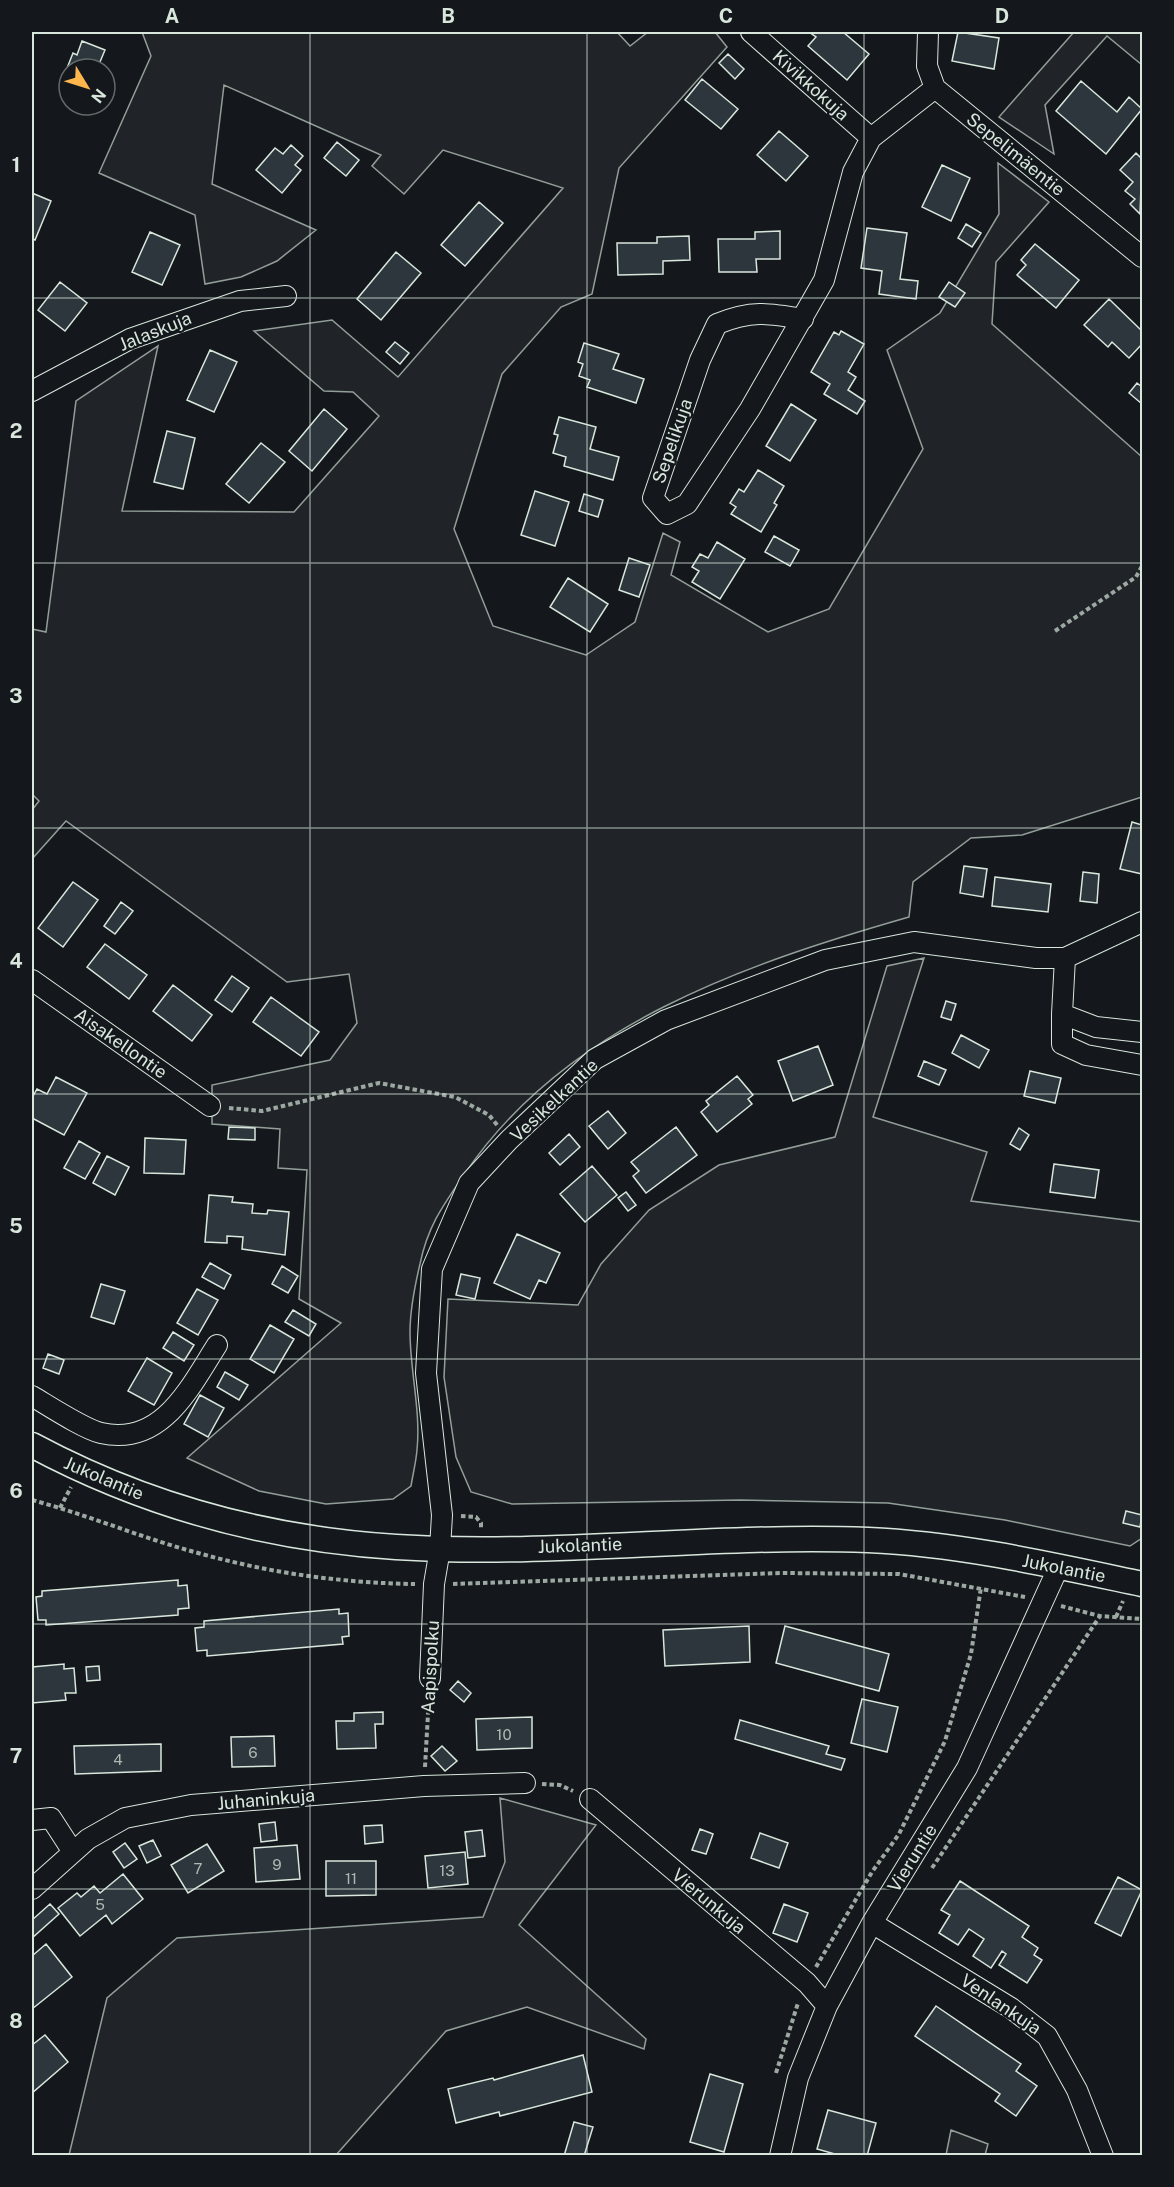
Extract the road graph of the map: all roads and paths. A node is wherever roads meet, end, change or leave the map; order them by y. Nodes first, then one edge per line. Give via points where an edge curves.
1 (751, 32) edge
2 (928, 32) edge
3 (935, 88) junction
4 (871, 138) junction
5 (1143, 257) edge
6 (286, 296) dead end
7 (803, 319) junction
8 (32, 391) edge
9 (1143, 566) edge
10 (1055, 631) dead end
11 (1143, 922) edge
12 (1065, 958) junction
13 (32, 980) edge
14 (1062, 1014) junction
15 (1143, 1032) edge
16 (1143, 1065) edge
17 (210, 1106) joint
18 (509, 1140) junction
19 (217, 1345) dead end
20 (35, 1405) edge
21 (32, 1445) edge
22 (440, 1549) junction
23 (1059, 1566) junction
24 (1143, 1584) edge
25 (981, 1587) dead end
26 (1083, 1612) dead end
27 (1100, 1616) junction
28 (1143, 1619) edge
29 (430, 1678) joint
30 (525, 1783) joint
31 (424, 1786) junction
32 (590, 1799) joint
33 (32, 1820) edge
34 (73, 1852) junction
35 (927, 1875) dead end
36 (32, 1889) edge
37 (872, 1923) junction
38 (807, 1983) junction
39 (827, 2006) junction
40 (774, 2080) dead end
41 (780, 2156) edge
42 (1103, 2156) edge

1 - 4 street, Kivikkokuja
2 - 3 street via 927,66
3 - 4 street, Sepelikuja
3 - 5 street, Sepelimäentie
4 - 7 street, Sepelikuja via 853,172 824,280
6 - 8 street, Jalaskuja via 240,301 130,339
7 - 7 street, Sepelikuja via 687,504 667,514 653,498 700,360 717,324 741,314
9 - 10 path via 1136,577
11 - 12 street, Vesikelkantie
12 - 14 street
12 - 18 street, Vesikelkantie via 1036,958 914,942 825,960 666,1020 595,1059
13 - 17 street, Aisakellontie
14 - 15 street via 1096,1028
14 - 16 street via 1062,1044 1086,1055
17 - 18 path via 262,1111 379,1083 455,1097 489,1115
18 - 22 street, Vesikelkantie via 469,1183 432,1269 426,1373 442,1515
19 - 20 street via 184,1397 164,1419 138,1434 101,1433
21 - 22 street, Jukolantie via 80,1471 234,1524 327,1540
22 - 23 street, Jukolantie via 868,1540 960,1548
22 - 29 street, Aapispolku via 434,1584
23 - 24 street, Jukolantie
23 - 37 street, Vieruntie via 967,1768
25 - 38 path via 971,1654 945,1741 899,1834 872,1872
26 - 27 path
27 - 28 path
27 - 35 path
29 - 31 path, Aapispolku
30 - 31 street, Juhaninkuja
30 - 32 path via 560,1785
31 - 34 street, Juhaninkuja via 191,1806 124,1818
32 - 38 street, Vierunkuja
33 - 34 street via 51,1818
34 - 36 street, Juhaninkuja
37 - 39 street, Vieruntie
37 - 42 street, Venlankuja via 1011,2008 1047,2036 1077,2090
38 - 39 street, Vierunkuja
38 - 40 path
39 - 41 street, Vieruntie via 798,2078

